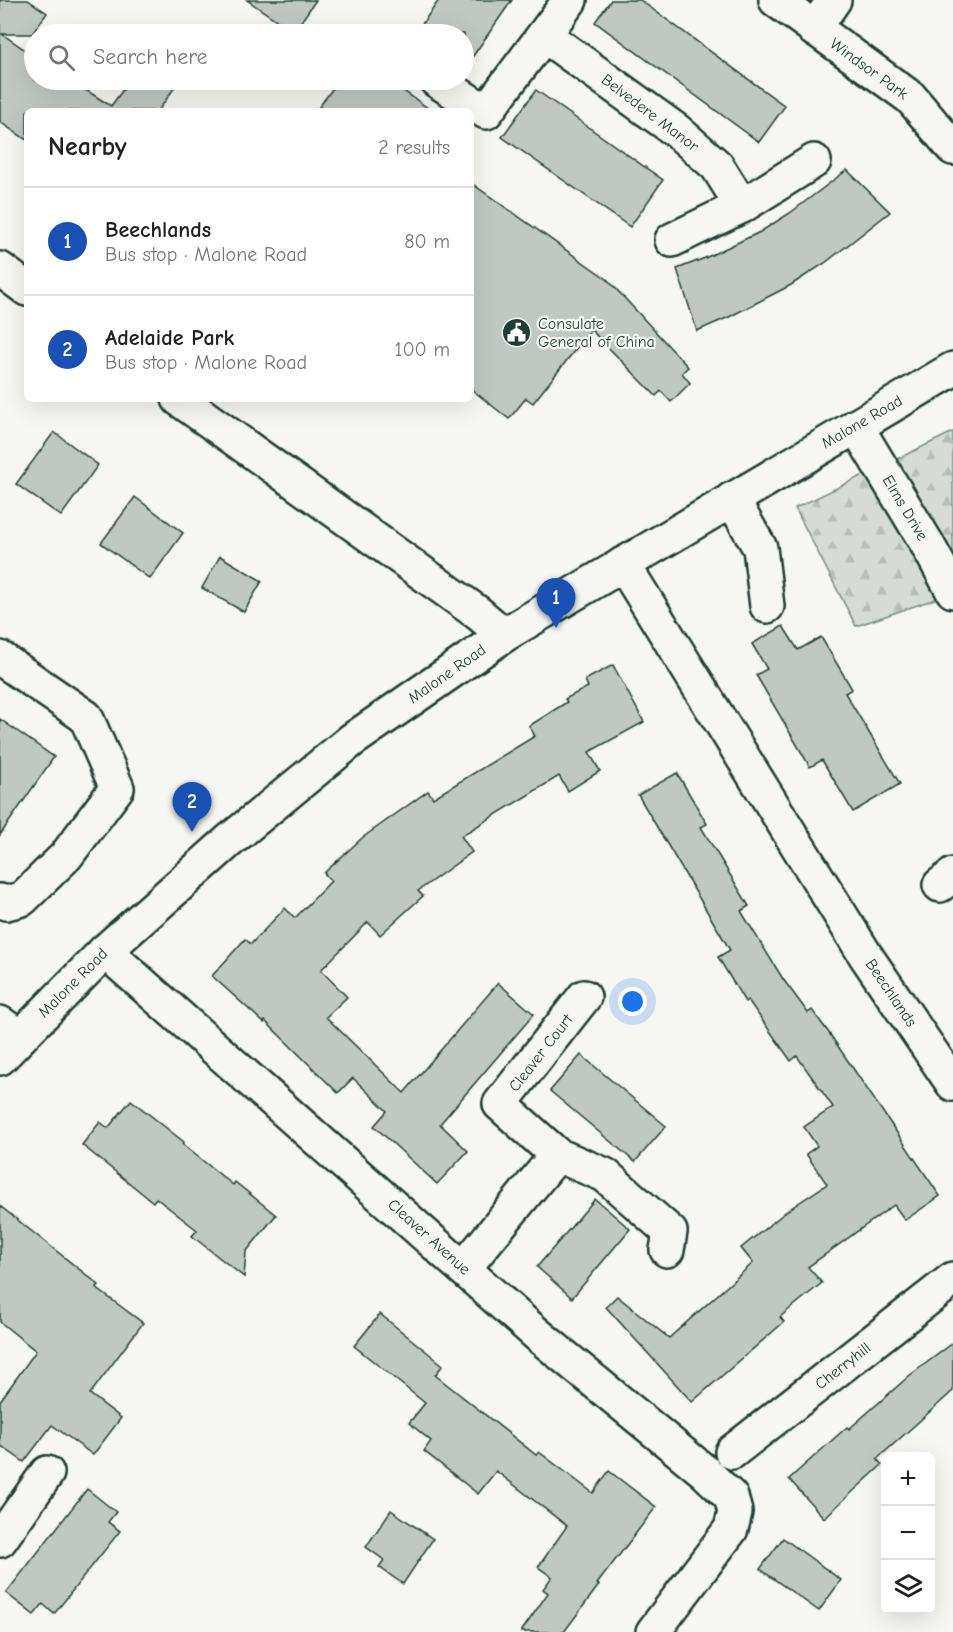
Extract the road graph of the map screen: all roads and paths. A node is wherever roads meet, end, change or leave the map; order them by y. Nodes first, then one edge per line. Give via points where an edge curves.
1 (570, 0) edge
2 (776, 0) edge
3 (834, 0) edge
4 (814, 29) junction
5 (544, 35) junction
6 (452, 90) edge
7 (953, 148) edge
8 (814, 161) dead end
9 (742, 206) junction
10 (672, 240) dead end
11 (0, 269) edge
12 (24, 286) edge
13 (953, 369) edge
14 (183, 402) edge
15 (856, 426) junction
16 (732, 500) junction
17 (623, 564) junction
18 (953, 591) edge
19 (767, 606) dead end
20 (504, 635) junction
21 (0, 658) edge
22 (0, 901) edge
23 (105, 951) junction
24 (584, 997) dead end
25 (7, 1039) edge
26 (953, 1084) edge
27 (557, 1155) junction
28 (667, 1250) dead end
29 (464, 1268) junction
30 (953, 1279) edge
31 (732, 1452) dead end
32 (47, 1473) dead end
33 (11, 1501) edge
34 (0, 1540) edge
35 (652, 1632) edge

1 - 5 street
2 - 4 street, Windsor Park
3 - 4 street
4 - 7 street, Windsor Park via 911,98
5 - 6 street via 486,112
5 - 9 street, Belvedere Manor via 685,138 717,166
8 - 9 street
9 - 10 street
11 - 12 street
13 - 15 street, Malone Road
14 - 20 street
15 - 16 street, Malone Road
15 - 18 street, Elms Drive
16 - 17 street, Malone Road
16 - 19 street via 760,548
17 - 20 street, Malone Road
17 - 26 street, Beechlands via 866,956
20 - 23 street, Malone Road via 352,740 229,841
21 - 22 street via 86,717 117,788 66,856 22,899
23 - 25 street, Malone Road
23 - 29 street, Cleaver Avenue
24 - 27 street, Cleaver Court via 500,1104
27 - 28 street, Cleaver Court via 605,1175 670,1232
27 - 29 street
29 - 35 street, Cleaver Avenue via 731,1497 735,1512 731,1529
30 - 31 street, Cherryhill
32 - 33 street
33 - 34 street

